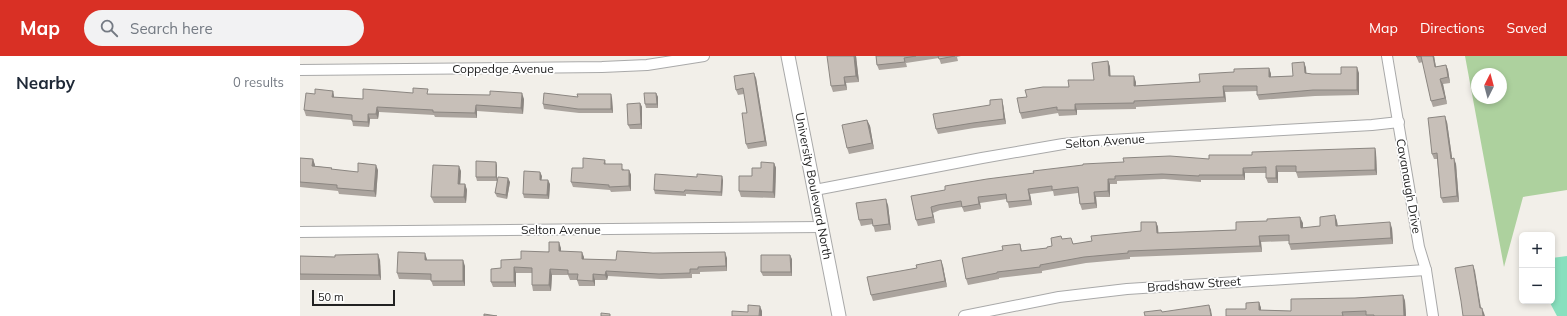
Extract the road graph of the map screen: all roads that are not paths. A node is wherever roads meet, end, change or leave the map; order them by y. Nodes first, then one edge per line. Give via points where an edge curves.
1 (704, 56) edge
2 (788, 56) edge
3 (1387, 56) edge
4 (300, 70) edge
5 (1399, 122) junction
6 (815, 190) junction
7 (822, 227) junction
8 (300, 232) edge
9 (1426, 270) junction
10 (839, 316) edge
11 (964, 316) edge
12 (1434, 316) edge

1 - 4 street, Coppedge Avenue via 647,65 602,67
2 - 6 street, University Boulevard North
3 - 5 street, Cavanaugh Drive
5 - 6 street, Selton Avenue via 1063,144
5 - 9 street, Cavanaugh Drive via 1419,247
6 - 7 street, University Boulevard North
7 - 8 street, Selton Avenue
7 - 10 street, University Boulevard North
9 - 11 street, Bradshaw Street via 1127,289 1059,297
9 - 12 street, Cavanaugh Drive

